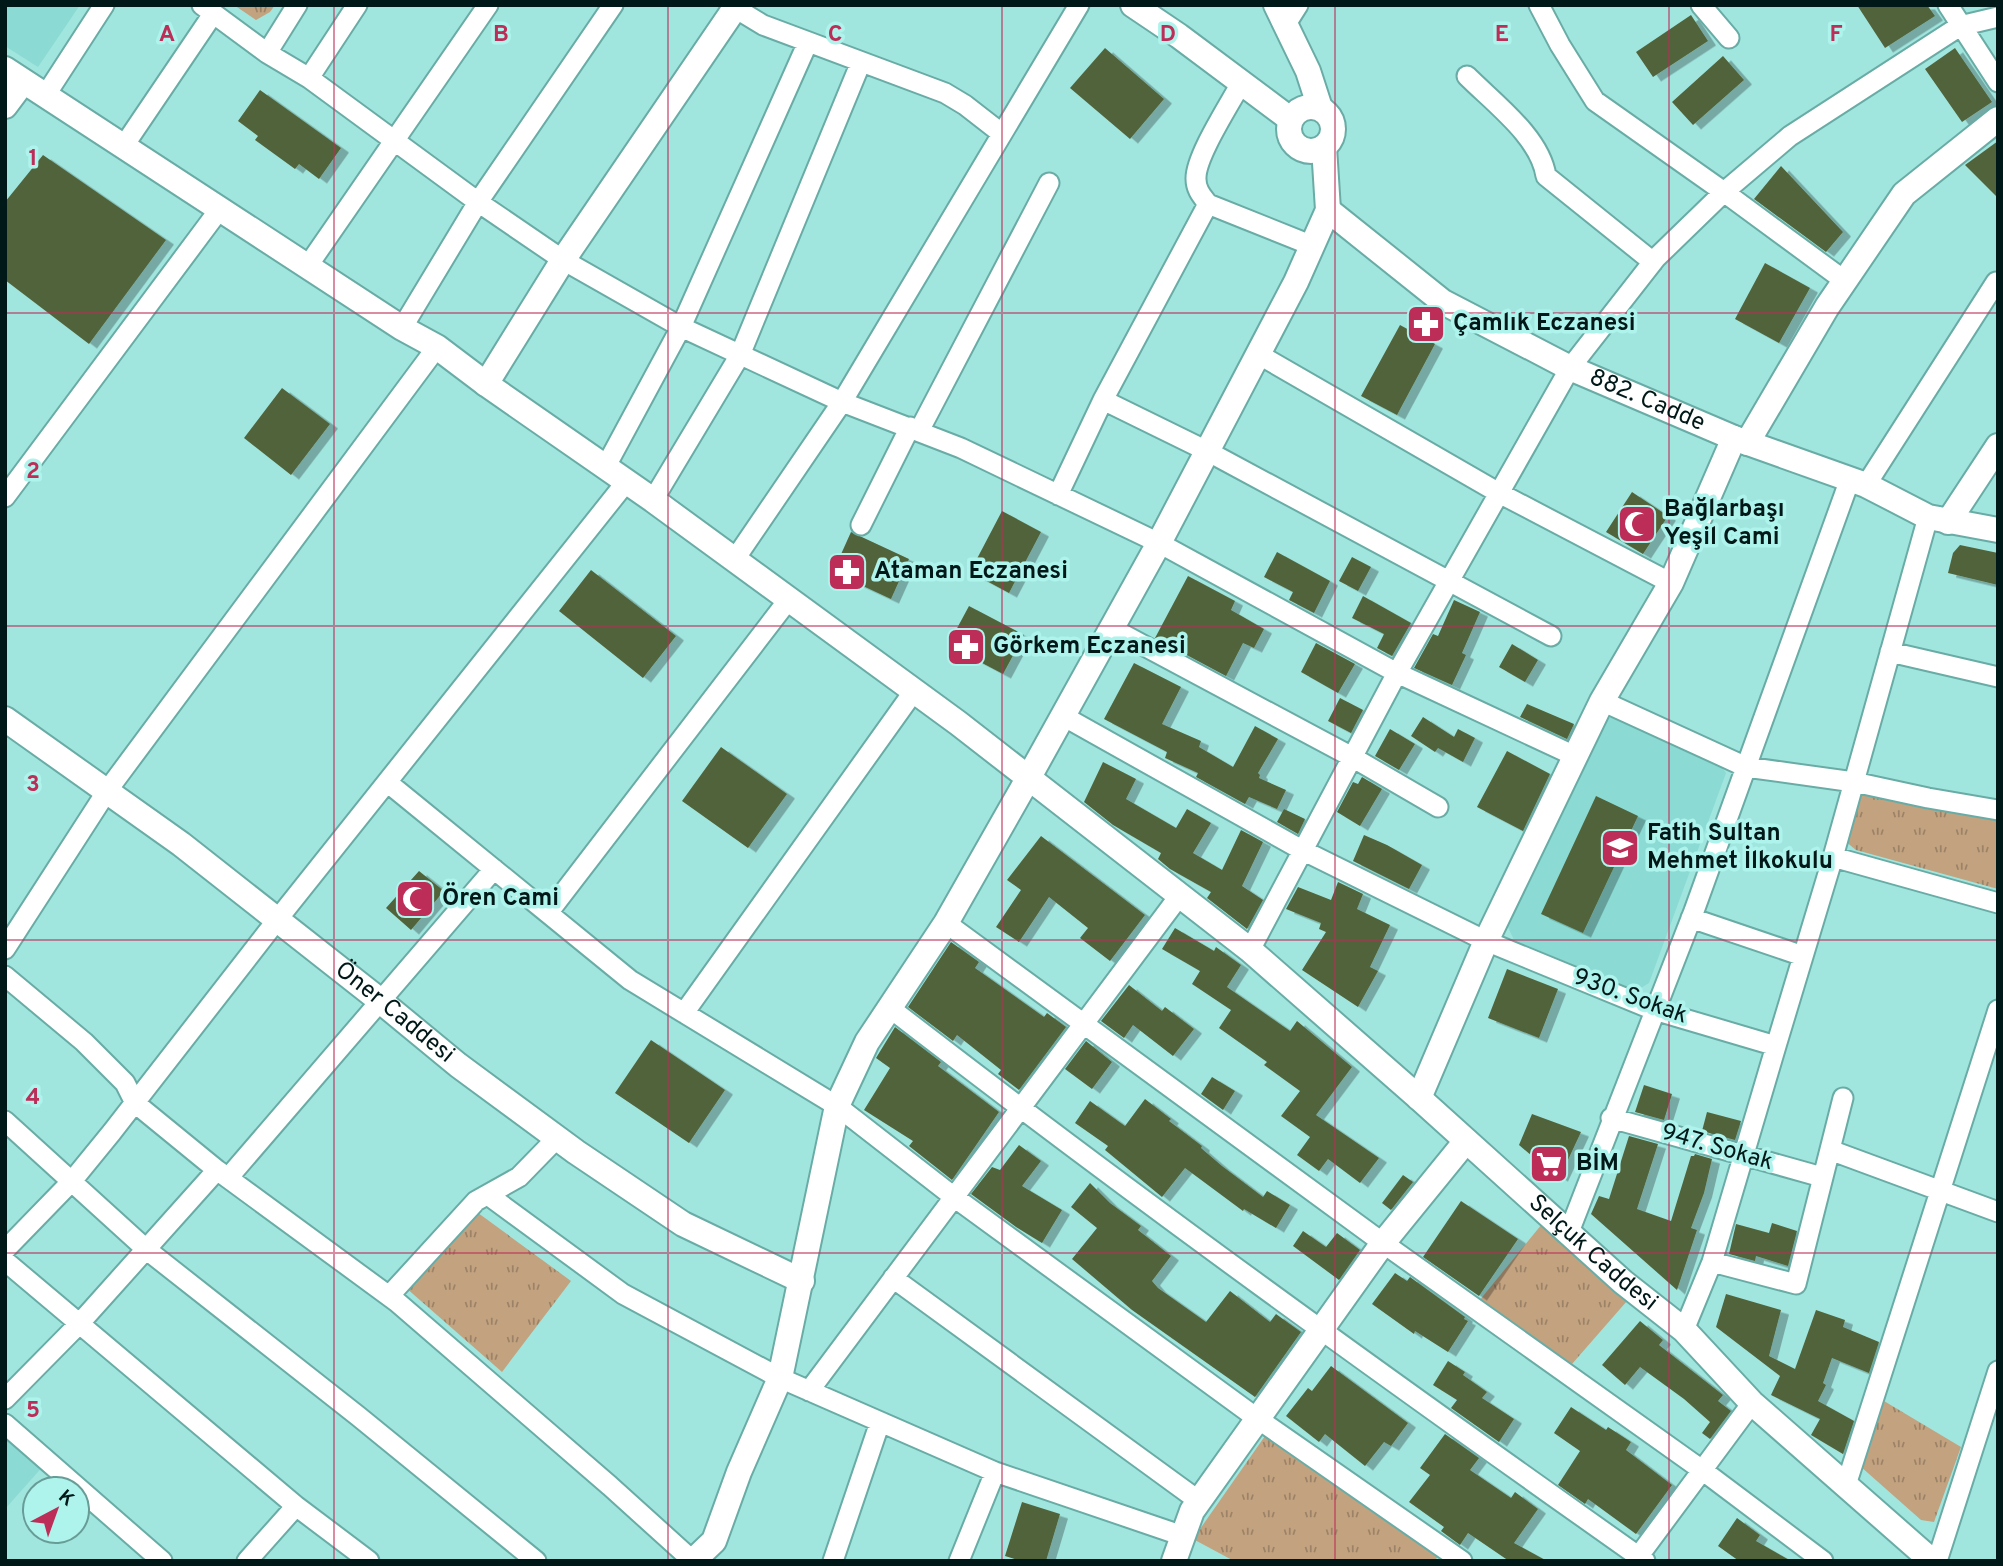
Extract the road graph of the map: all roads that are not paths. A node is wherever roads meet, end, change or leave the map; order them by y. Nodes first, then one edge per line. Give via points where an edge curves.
1 (104, 5) edge
2 (297, 5) edge
3 (357, 5) edge
4 (488, 5) edge
5 (613, 5) edge
6 (1079, 5) edge
7 (1133, 5) edge
8 (1539, 5) edge
9 (1701, 5) edge
10 (1948, 5) edge
11 (735, 6) edge
12 (207, 10) edge
13 (1286, 12) edge
14 (1998, 17) edge
15 (1960, 26) junction
16 (1729, 38) dead end
17 (808, 42) junction
18 (267, 53) junction
19 (862, 62) junction
20 (14, 76) edge
21 (1467, 76) dead end
22 (309, 78) junction
23 (1998, 82) edge
24 (1241, 83) junction
25 (45, 96) junction
26 (5, 106) edge
27 (1320, 108) junction
28 (1290, 119) junction
29 (1998, 120) edge
30 (1001, 133) junction
31 (393, 141) junction
32 (123, 147) junction
33 (1324, 147) junction
34 (1049, 183) dead end
35 (1724, 192) junction
36 (478, 202) junction
37 (1208, 204) junction
38 (219, 209) junction
39 (1328, 210) junction
40 (1313, 246) junction
41 (563, 260) junction
42 (1653, 262) junction
43 (307, 267) junction
44 (1845, 281) junction
45 (1996, 282) edge
46 (681, 327) junction
47 (402, 328) junction
48 (437, 347) junction
49 (1258, 354) junction
50 (740, 355) junction
51 (1570, 368) junction
52 (486, 384) junction
53 (1103, 400) junction
54 (842, 402) junction
55 (915, 429) junction
56 (1740, 441) junction
57 (1998, 446) edge
58 (1207, 451) junction
59 (606, 466) junction
60 (627, 481) junction
61 (1858, 482) junction
62 (1499, 493) junction
63 (1058, 495) junction
64 (5, 496) edge
65 (653, 500) junction
66 (1938, 519) junction
67 (861, 525) dead end
68 (1998, 530) edge
69 (1158, 543) junction
70 (735, 559) junction
71 (1449, 580) junction
72 (1671, 583) junction
73 (789, 599) junction
74 (1111, 628) junction
75 (1551, 636) dead end
76 (1890, 652) junction
77 (1397, 673) junction
78 (1998, 677) edge
79 (914, 691) junction
80 (1602, 701) junction
81 (1063, 716) junction
82 (5, 719) edge
83 (1575, 756) junction
84 (1352, 757) junction
85 (1746, 767) junction
86 (1029, 777) junction
87 (387, 782) junction
88 (1854, 782) junction
89 (107, 791) junction
90 (1438, 807) dead end
91 (1998, 810) edge
92 (1302, 850) junction
93 (1833, 857) junction
94 (494, 869) junction
95 (1180, 895) junction
96 (1998, 903) edge
97 (548, 913) junction
98 (1691, 918) junction
99 (277, 920) junction
100 (946, 923) junction
101 (1486, 941) junction
102 (5, 949) edge
103 (1250, 950) junction
104 (1803, 956) junction
105 (5, 976) edge
106 (381, 1002) junction
107 (890, 1008) junction
108 (1654, 1010) junction
109 (1998, 1010) edge
110 (684, 1013) junction
111 (1084, 1022) junction
112 (1776, 1046) junction
113 (1419, 1097) junction
114 (1843, 1098) dead end
115 (135, 1103) junction
116 (837, 1106) junction
117 (1020, 1108) junction
118 (1612, 1118) junction
119 (5, 1121) edge
120 (557, 1138) junction
121 (1466, 1141) junction
122 (1830, 1150) junction
123 (1744, 1156) junction
124 (223, 1174) junction
125 (1822, 1177) junction
126 (72, 1181) junction
127 (1939, 1190) junction
128 (488, 1195) junction
129 (954, 1197) junction
130 (1998, 1212) edge
131 (1569, 1232) junction
132 (1383, 1243) junction
133 (5, 1250) edge
134 (146, 1250) junction
135 (5, 1261) edge
136 (1712, 1262) junction
137 (893, 1278) junction
138 (802, 1280) junction
139 (389, 1296) junction
140 (79, 1324) junction
141 (1321, 1330) junction
142 (1684, 1330) junction
143 (1998, 1371) edge
144 (780, 1378) junction
145 (809, 1391) junction
146 (5, 1399) edge
147 (1752, 1403) junction
148 (1991, 1418) edge
149 (1258, 1419) junction
150 (880, 1422) junction
151 (5, 1424) edge
152 (1702, 1470) junction
153 (995, 1472) junction
154 (1846, 1485) junction
155 (1199, 1501) junction
156 (296, 1506) junction
157 (1183, 1536) junction
158 (1639, 1559) edge
159 (162, 1561) edge
160 (247, 1561) edge
161 (369, 1561) edge
162 (536, 1561) edge
163 (693, 1561) edge
164 (832, 1561) edge
165 (959, 1561) edge
166 (1174, 1561) edge
167 (1462, 1561) edge
168 (1823, 1561) edge
169 (1935, 1561) edge

1 - 25 street
2 - 18 street
3 - 22 street
4 - 31 street
5 - 36 street
6 - 30 street
7 - 24 street
8 - 35 street via 1595,101
9 - 16 street
10 - 15 street
11 - 17 street via 763,24
11 - 41 street
12 - 18 street
12 - 32 street
13 - 27 street
14 - 15 street
15 - 23 street
15 - 35 street via 1790,136
17 - 19 street
17 - 46 street
18 - 22 street
19 - 30 street via 944,93
19 - 50 street
20 - 25 street, Selçuk Caddesi
20 - 26 street
21 - 42 street via 1535,146 1546,176
22 - 31 street
24 - 28 street
24 - 37 street via 1196,173 1197,190
25 - 32 street, Selçuk Caddesi
27 - 28 street via 1297,110
27 - 33 street via 1333,126 1332,138
28 - 33 street via 1288,129 1296,146 1305,151
29 - 44 street via 1903,194
30 - 54 street
31 - 36 street
31 - 43 street
32 - 38 street, Selçuk Caddesi
33 - 39 street
34 - 55 street
35 - 42 street
35 - 44 street
36 - 41 street
36 - 47 street
37 - 40 street
37 - 53 street
38 - 43 street, Selçuk Caddesi
38 - 64 street
39 - 40 street
39 - 51 street, 882. Cadde via 1444,302
40 - 49 street
41 - 46 street
41 - 52 street
42 - 51 street
43 - 47 street, Selçuk Caddesi
44 - 56 street
45 - 61 street
46 - 50 street
46 - 59 street
47 - 48 street, Selçuk Caddesi
48 - 52 street, Selçuk Caddesi
48 - 89 street
49 - 58 street
49 - 62 street
50 - 54 street
50 - 65 street
51 - 56 street, 882. Cadde
51 - 62 street
52 - 59 street, Selçuk Caddesi
53 - 58 street
53 - 63 street
54 - 55 street
54 - 70 street
55 - 63 street
55 - 67 street
56 - 61 street, 882. Cadde
56 - 72 street
57 - 66 street
58 - 69 street
58 - 71 street
59 - 60 street, Selçuk Caddesi
60 - 65 street, Selçuk Caddesi
60 - 87 street
61 - 66 street, 882. Cadde
61 - 85 street
62 - 71 street
62 - 72 street
63 - 69 street
65 - 70 street, Selçuk Caddesi
66 - 68 street, 882. Cadde
66 - 76 street
69 - 74 street
69 - 77 street
70 - 73 street, Selçuk Caddesi
71 - 75 street
71 - 77 street
72 - 80 street
73 - 79 street, Selçuk Caddesi
73 - 97 street
74 - 81 street
74 - 84 street
76 - 78 street
76 - 88 street
77 - 83 street
77 - 84 street
79 - 86 street, Selçuk Caddesi
79 - 110 street
80 - 83 street
80 - 85 street
81 - 86 street
81 - 92 street, 930. Sokak
82 - 89 street, Öner Caddesi
83 - 101 street
84 - 90 street
84 - 92 street
85 - 88 street
85 - 98 street
86 - 95 street, Selçuk Caddesi
86 - 100 street
87 - 94 street
87 - 99 street
88 - 91 street
88 - 93 street
89 - 99 street, Öner Caddesi
89 - 102 street
92 - 101 street, 930. Sokak
92 - 103 street
93 - 96 street
93 - 104 street
94 - 97 street
94 - 106 street
95 - 103 street, Selçuk Caddesi
95 - 111 street
97 - 110 street via 630,979
98 - 104 street
98 - 108 street
99 - 106 street, Öner Caddesi
99 - 115 street
100 - 107 street
100 - 111 street
101 - 108 street, 930. Sokak
101 - 113 street
103 - 113 street, Selçuk Caddesi
104 - 112 street
105 - 115 street via 85,1042 125,1083
106 - 120 street, Öner Caddesi
106 - 124 street
107 - 116 street via 867,1042
107 - 117 street
108 - 112 street, 930. Sokak
108 - 118 street
109 - 127 street
110 - 116 street
111 - 117 street
111 - 132 street
112 - 123 street
113 - 121 street, Selçuk Caddesi
114 - 122 street
115 - 124 street
115 - 126 street
116 - 129 street
116 - 138 street
117 - 129 street
117 - 141 street
118 - 123 street, 947. Sokak
118 - 131 street
119 - 126 street
120 - 128 street via 519,1177
120 - 138 street, Öner Caddesi via 682,1224
121 - 131 street, Selçuk Caddesi
121 - 132 street
122 - 125 street
122 - 127 street
123 - 125 street, 947. Sokak
123 - 136 street
124 - 134 street
124 - 139 street
125 - 136 street via 1796,1284
126 - 133 street
126 - 134 street
127 - 130 street
127 - 154 street
128 - 139 street via 476,1201
128 - 144 street via 623,1294
129 - 137 street
129 - 149 street
131 - 142 street, Selçuk Caddesi
132 - 141 street
132 - 152 street
134 - 140 street
134 - 162 street
135 - 140 street
136 - 142 street
137 - 145 street
137 - 155 street
138 - 144 street
139 - 163 street
140 - 146 street
140 - 156 street
141 - 149 street
141 - 158 street
142 - 147 street, Selçuk Caddesi
143 - 148 street
144 - 145 street
144 - 163 street via 714,1541
145 - 150 street
147 - 152 street
147 - 154 street, Selçuk Caddesi
148 - 169 street
149 - 155 street
149 - 167 street
150 - 153 street
150 - 164 street
151 - 159 street
152 - 158 street
152 - 168 street
153 - 157 street
153 - 165 street
154 - 169 street, Selçuk Caddesi
155 - 157 street
156 - 160 street
156 - 161 street
157 - 166 street

